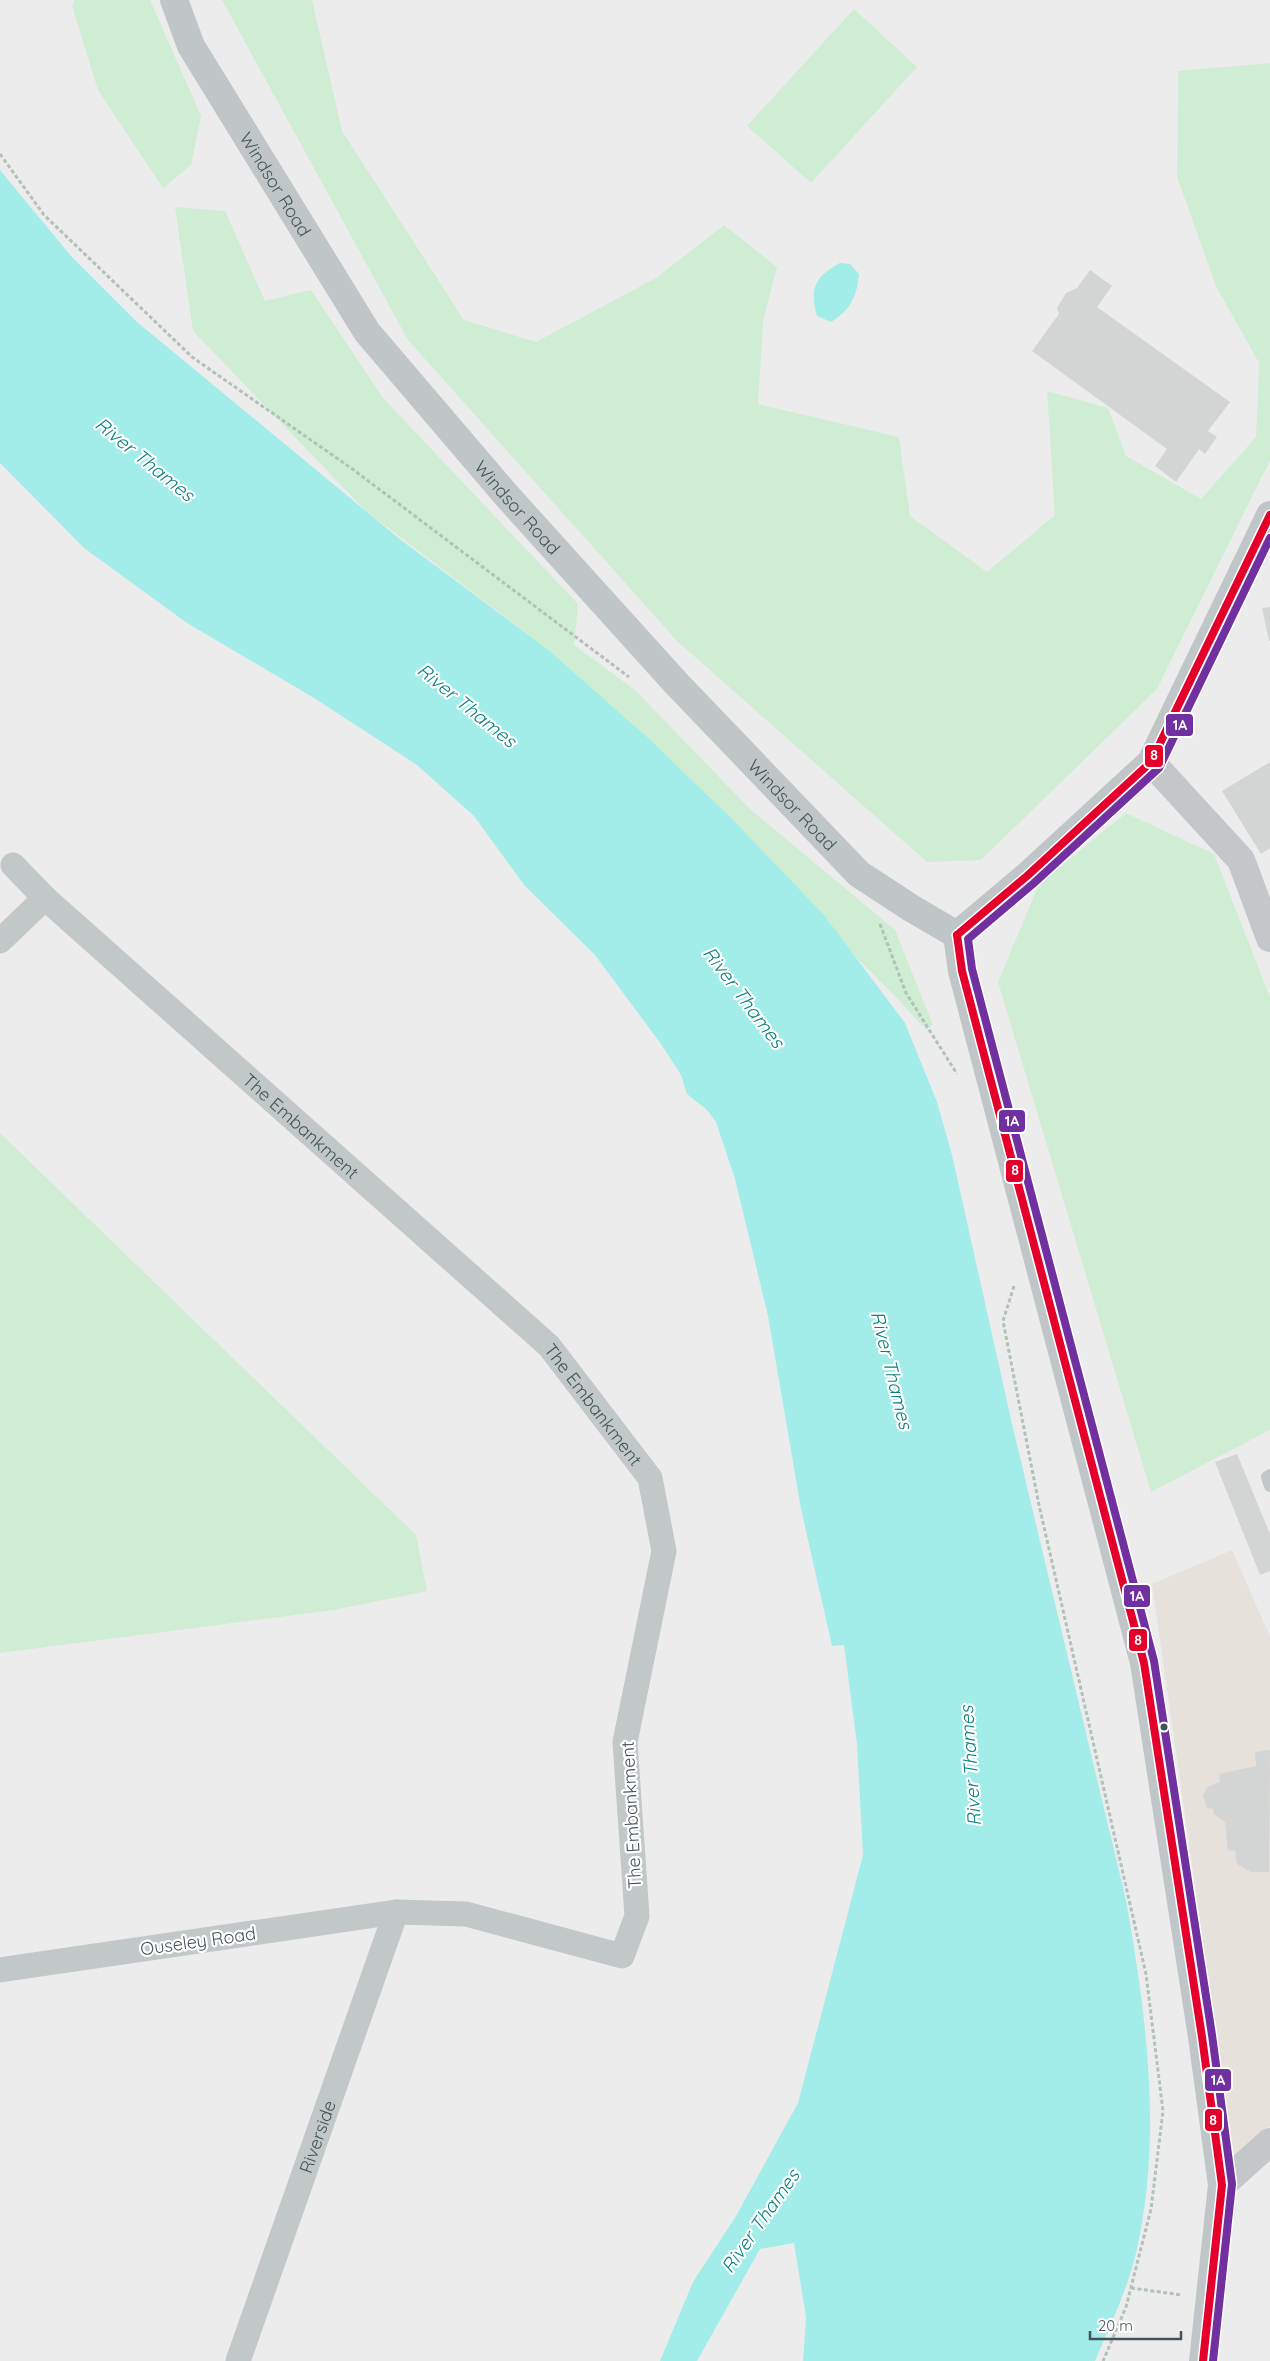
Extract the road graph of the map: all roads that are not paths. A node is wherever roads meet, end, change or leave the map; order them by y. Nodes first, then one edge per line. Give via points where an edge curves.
1 (174, 0) edge
2 (1270, 515) edge
3 (1151, 762) junction
4 (13, 865) dead end
5 (45, 898) junction
6 (958, 935) junction
7 (1270, 938) edge
8 (0, 941) edge
9 (1270, 1475) edge
10 (1270, 1486) edge
11 (396, 1912) junction
12 (0, 1970) edge
13 (1270, 2142) edge
14 (1222, 2185) junction
15 (238, 2361) edge
16 (1203, 2361) edge

1 - 6 main road, Windsor Road via 191,46 367,332 507,496 662,668 859,874
2 - 3 main road
3 - 6 main road
3 - 7 main road via 1241,860
4 - 5 street
5 - 8 street
5 - 11 street, The Embankment via 549,1346 650,1478 664,1551 625,1742 637,1916 622,1956 466,1914
6 - 14 main road via 962,971 1144,1662
9 - 10 lane via 1267,1477
11 - 12 street, Ouseley Road
11 - 15 street, Riverside
13 - 14 main road
14 - 16 main road

